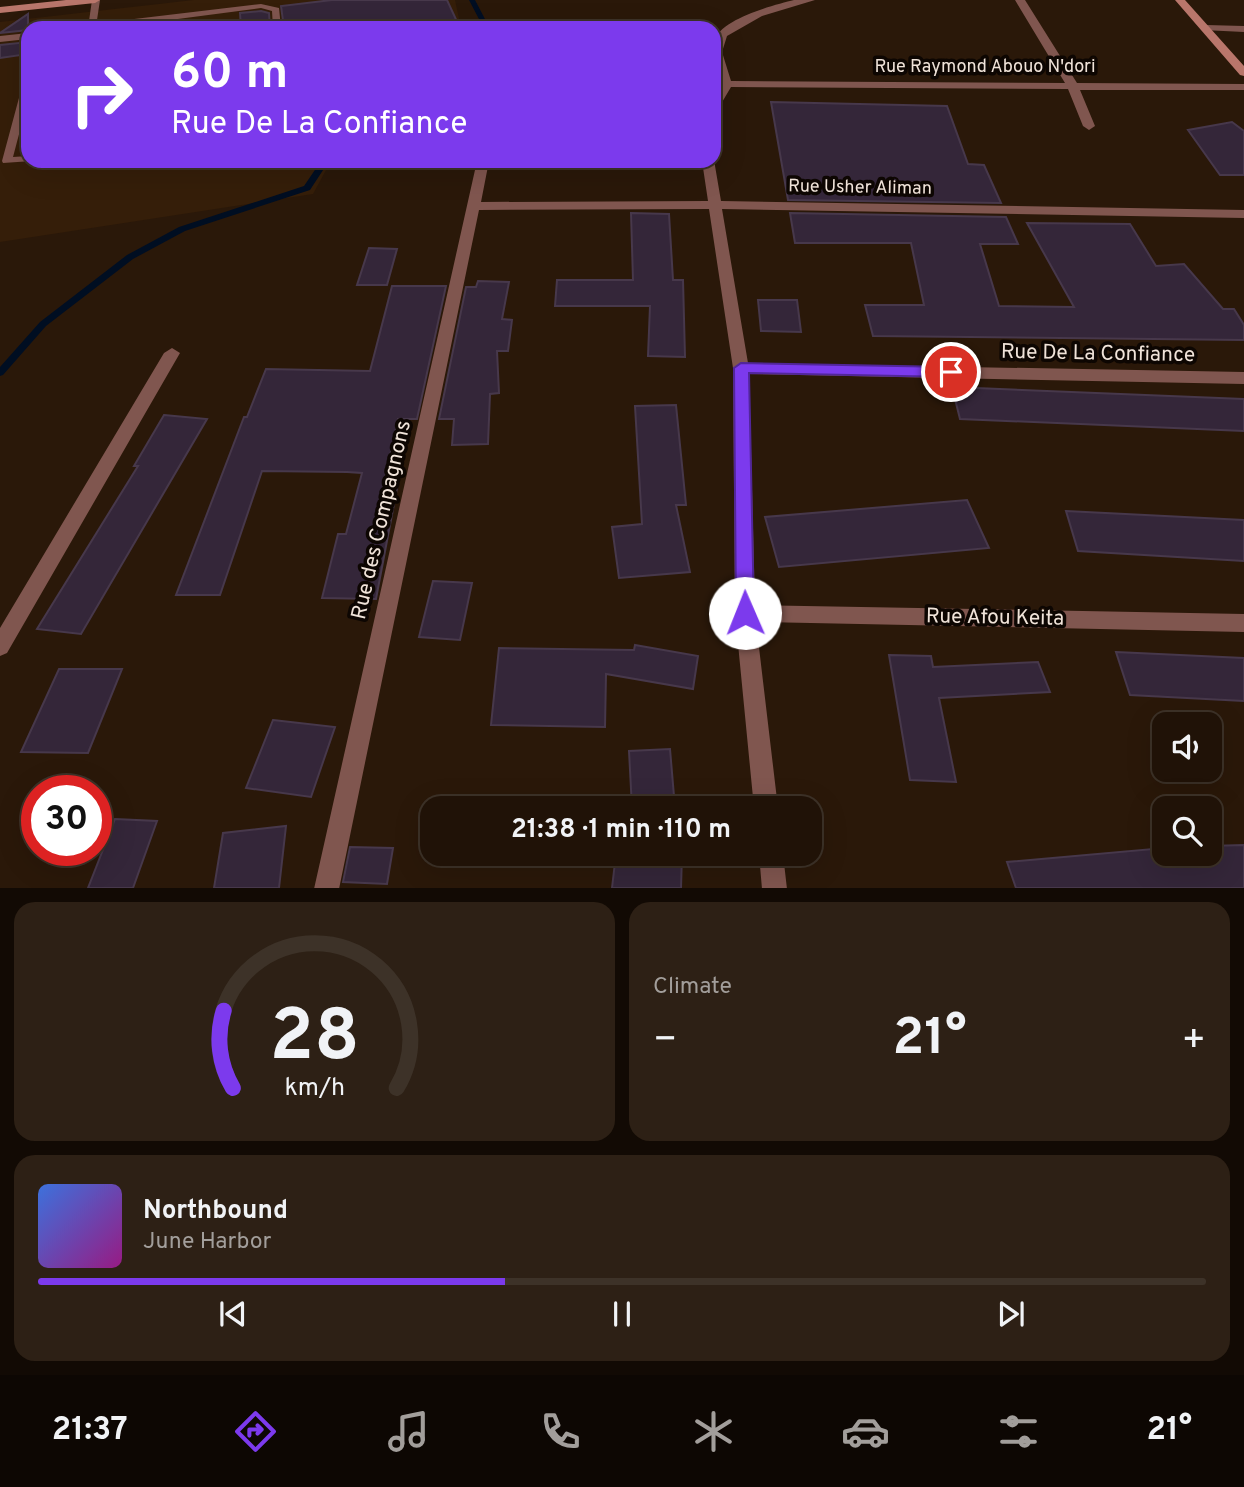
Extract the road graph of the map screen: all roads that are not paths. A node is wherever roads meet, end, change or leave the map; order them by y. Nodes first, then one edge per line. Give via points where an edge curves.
1 (17, 0) edge
2 (96, 0) edge
3 (810, 0) edge
4 (1020, 0) edge
5 (1180, 0) edge
6 (0, 2) edge
7 (0, 10) edge
8 (168, 17) junction
9 (93, 21) edge
10 (138, 21) edge
11 (168, 21) edge
12 (277, 21) edge
13 (1206, 28) junction
14 (1244, 29) edge
15 (21, 37) edge
16 (721, 38) edge
17 (0, 39) edge
18 (721, 67) edge
19 (1244, 73) edge
20 (727, 84) junction
21 (1072, 84) junction
22 (1244, 88) edge
23 (721, 94) edge
24 (21, 106) edge
25 (1088, 126) dead end
26 (4, 162) edge
27 (482, 168) edge
28 (709, 168) edge
29 (714, 205) junction
30 (475, 206) junction
31 (1244, 214) edge
32 (172, 353) dead end
33 (741, 368) junction
34 (1244, 378) edge
35 (745, 613) junction
36 (1244, 623) edge
37 (0, 647) edge
38 (765, 796) edge
39 (772, 866) edge
40 (326, 888) edge
41 (775, 888) edge

1 - 6 street
2 - 7 street
2 - 9 lane
3 - 16 street via 783,5
4 - 21 street
5 - 13 street
8 - 10 lane
8 - 11 lane
8 - 12 lane via 261,6 276,10
13 - 14 lane
13 - 19 street
15 - 17 lane
18 - 20 street
20 - 21 street, Rue Raymond Abouo N'dori
20 - 23 street
21 - 22 street, Rue Raymond Abouo N'dori
21 - 25 street
24 - 26 lane
27 - 30 street, Rue des Compagnons
28 - 29 street
29 - 30 street, Rue Usher Aliman
29 - 31 street, Rue Usher Aliman
29 - 33 street
30 - 40 street, Rue des Compagnons
32 - 37 street
33 - 34 street, Rue De La Confiance
33 - 35 street
35 - 36 street, Rue Afou Keita
35 - 38 street
39 - 41 street

